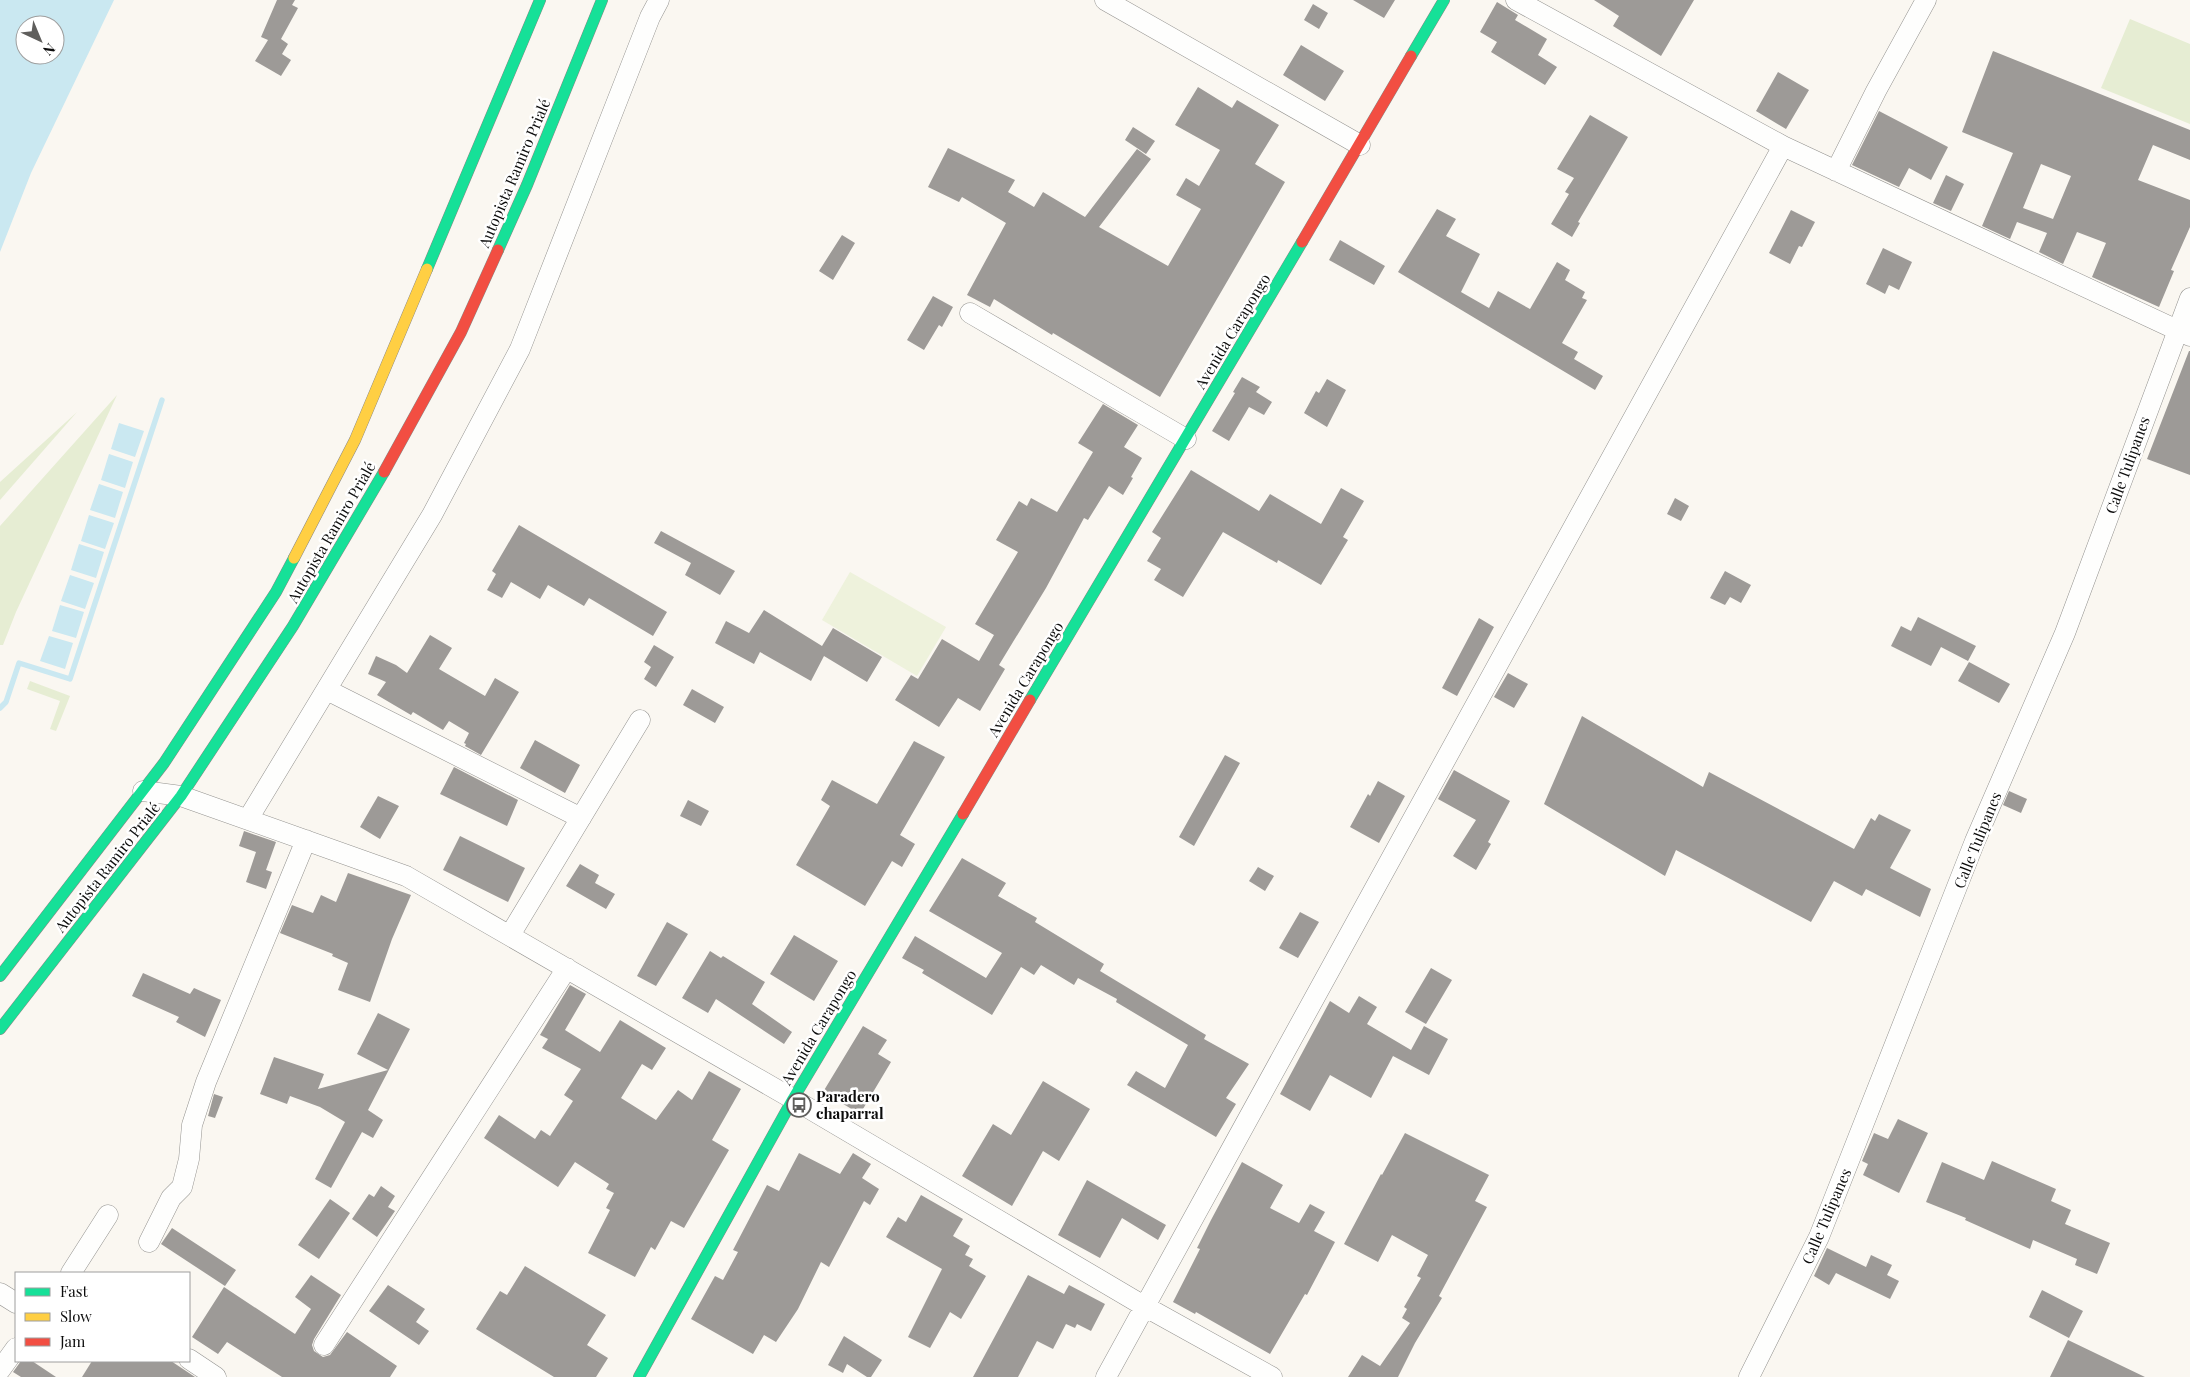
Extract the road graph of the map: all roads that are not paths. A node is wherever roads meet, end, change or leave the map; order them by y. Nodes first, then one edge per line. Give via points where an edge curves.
1 (540, 0) edge
2 (602, 0) edge
3 (659, 0) edge
4 (1105, 0) edge
5 (1444, 0) edge
6 (1516, 0) edge
7 (1926, 0) edge
8 (1360, 145) junction
9 (1783, 146) junction
10 (1836, 171) junction
11 (2190, 298) edge
12 (970, 313) dead end
13 (2183, 333) edge
14 (1186, 439) junction
15 (328, 690) junction
16 (640, 720) dead end
17 (143, 792) junction
18 (181, 796) junction
19 (581, 818) junction
20 (248, 819) junction
21 (306, 840) junction
22 (510, 936) junction
23 (567, 968) junction
24 (0, 976) edge
25 (0, 1029) edge
26 (793, 1099) junction
27 (108, 1215) dead end
28 (149, 1242) dead end
29 (72, 1272) edge
30 (0, 1293) edge
31 (15, 1302) edge
32 (1144, 1306) junction
33 (324, 1344) dead end
34 (15, 1349) edge
35 (190, 1360) edge
36 (0, 1370) edge
37 (216, 1377) edge
38 (639, 1377) edge
39 (1106, 1377) edge
40 (1272, 1377) edge
41 (1749, 1377) edge

1 - 17 main road, Autopista Ramiro Prialé via 355,440 276,592
2 - 18 main road, Autopista Ramiro Prialé via 527,185 461,332 293,626
3 - 15 street via 520,349 432,515
4 - 8 street
5 - 8 main road, Avenida Carapongo
6 - 9 street
7 - 10 street
8 - 14 main road, Avenida Carapongo
9 - 10 street
9 - 32 street
10 - 13 street
11 - 13 street, Calle Tulipanes
12 - 14 street
13 - 41 street, Calle Tulipanes via 2065,634 1975,841 1819,1236
14 - 26 main road, Avenida Carapongo
15 - 19 street
15 - 20 street
16 - 19 street
17 - 18 street
17 - 24 main road, Autopista Ramiro Prialé
18 - 20 street
18 - 25 main road, Autopista Ramiro Prialé
19 - 22 street
20 - 21 street
21 - 22 street via 406,876
21 - 28 street via 206,1082 192,1126 182,1187 171,1198
22 - 23 street
23 - 26 street
23 - 33 street
26 - 32 street
26 - 38 main road, Avenida Carapongo
27 - 29 street
30 - 31 street
32 - 39 street
32 - 40 street
34 - 36 street
35 - 37 street

